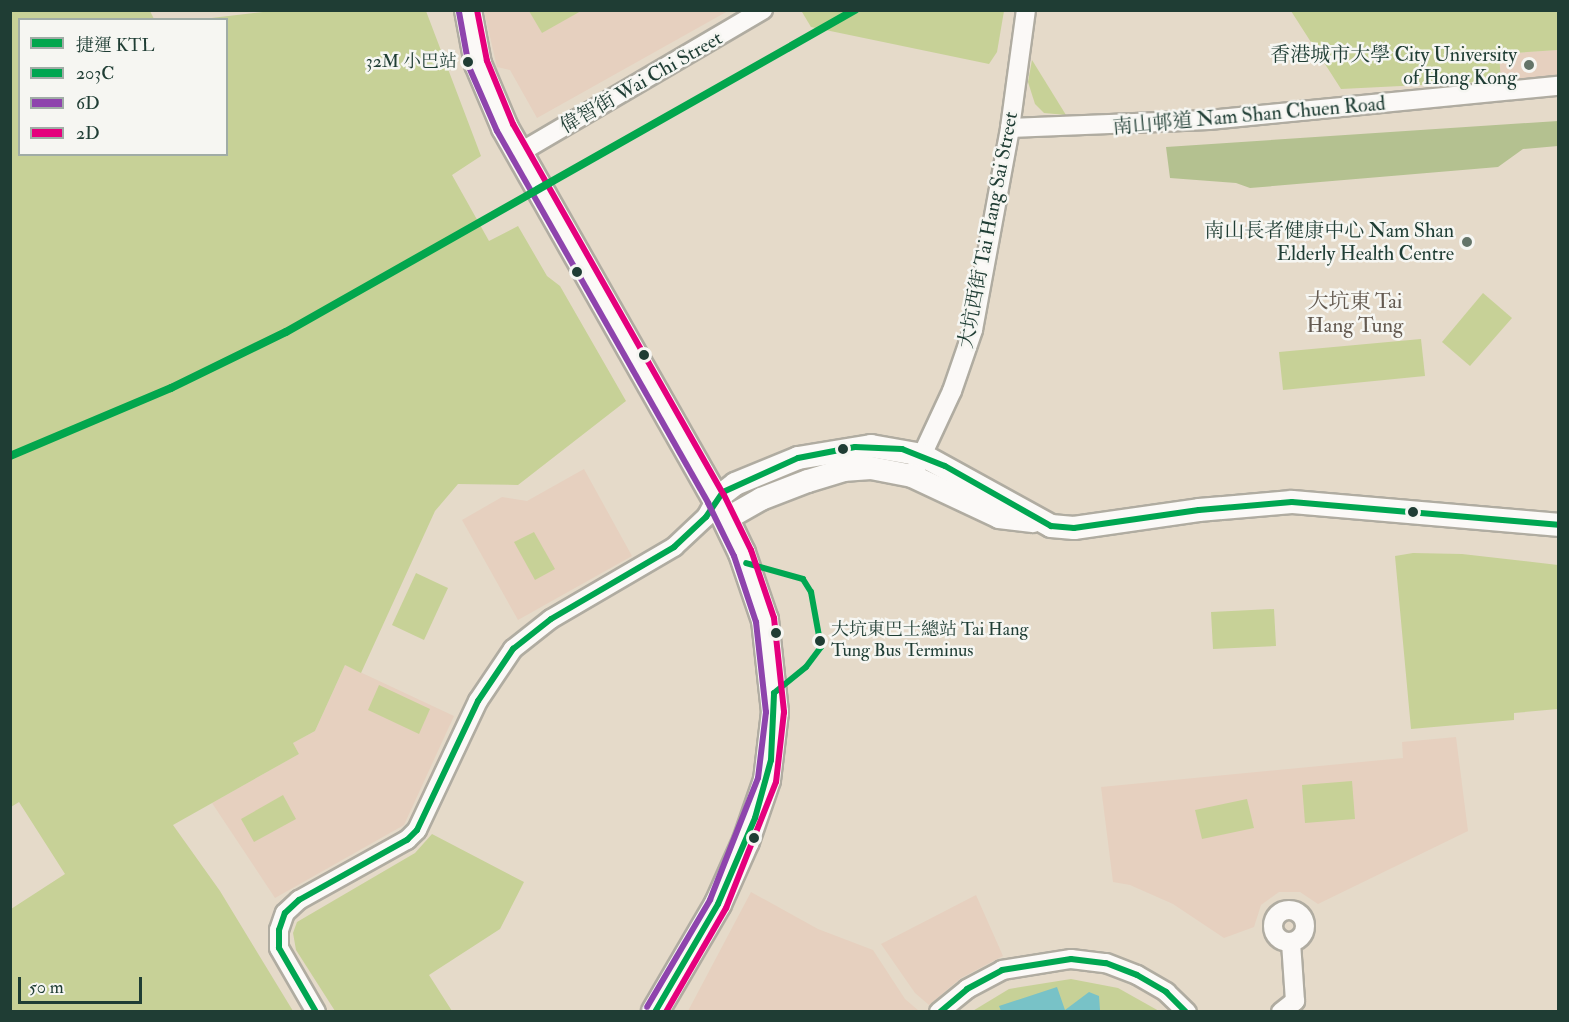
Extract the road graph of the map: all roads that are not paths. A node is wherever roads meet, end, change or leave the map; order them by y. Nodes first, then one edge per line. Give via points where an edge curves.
1 (468, 10) edge
2 (763, 10) edge
3 (1026, 10) edge
4 (1558, 86) edge
5 (1010, 128) junction
6 (519, 153) junction
7 (922, 455) junction
8 (912, 476) junction
9 (721, 509) junction
10 (1038, 521) junction
11 (1558, 525) edge
12 (1291, 942) dead end
13 (316, 1011) edge
14 (655, 1011) edge
15 (939, 1011) edge
16 (1187, 1011) edge
17 (1281, 1011) edge

1 - 6 main road via 478,64
2 - 6 street, 偉智街 Wai Chi Street
3 - 5 street, 大坑西街 Tai Hang Sai Street
4 - 5 street, 南山邨道 Nam Shan Chuen Road via 1209,120
5 - 7 street, 大坑西街 Tai Hang Sai Street via 973,330 952,391
6 - 9 main road
7 - 8 street, 大坑西街 Tai Hang Sai Street
7 - 9 street via 871,446 815,453 735,484
7 - 10 street
8 - 9 street via 871,468 843,470
8 - 10 street via 999,517
9 - 13 street via 706,517 674,547 551,619 513,649 478,700 417,830 407,840 298,900 285,913 279,930 279,948
9 - 14 main road via 757,591 769,640 775,712 771,760 737,864 679,977
10 - 11 street via 1074,528 1199,510 1292,502
12 - 17 street via 1295,1001
15 - 16 street via 967,989 1002,970 1071,959 1106,963 1137,975 1166,992

